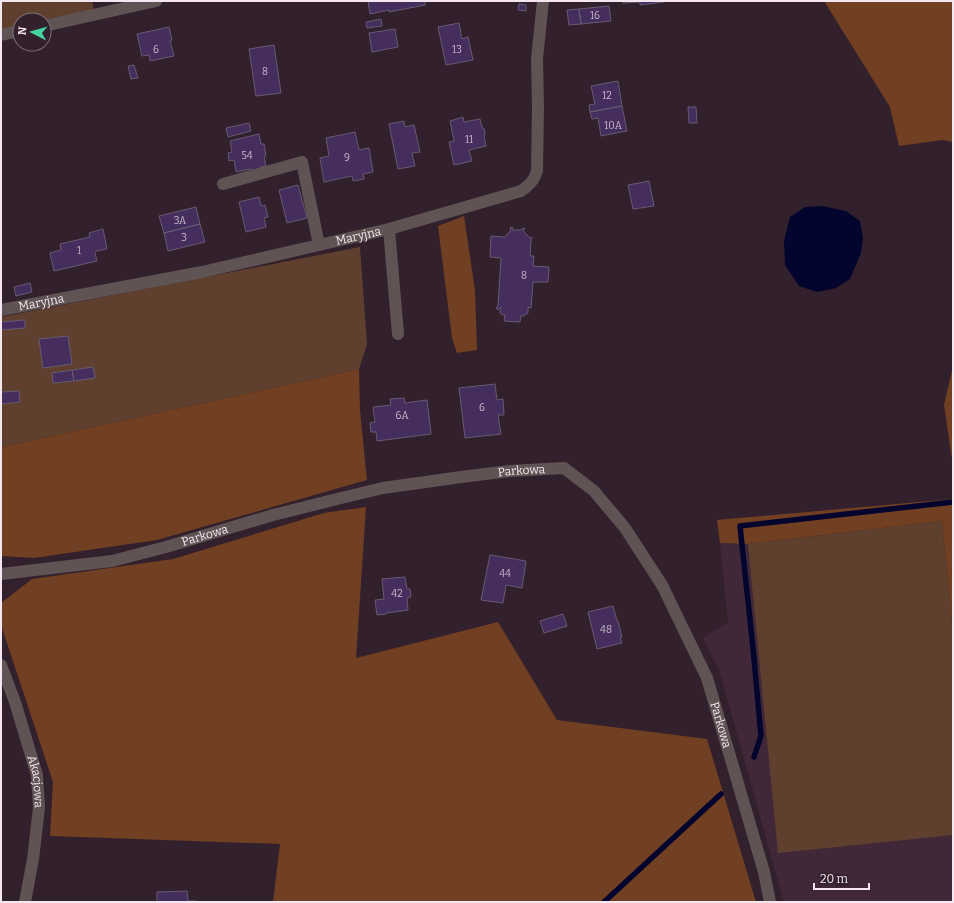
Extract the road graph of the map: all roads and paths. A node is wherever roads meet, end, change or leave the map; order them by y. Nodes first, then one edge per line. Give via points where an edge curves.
1 (156, 1) edge
2 (544, 1) edge
3 (52, 24) edge
4 (12, 33) edge
5 (1, 35) edge
6 (223, 184) dead end
7 (389, 230) junction
8 (319, 245) junction
9 (1, 310) edge
10 (398, 334) dead end
11 (1, 574) edge
12 (1, 665) edge
13 (25, 902) edge
14 (770, 902) edge

1 - 3 street
2 - 7 street, Maryjna via 537,59 536,172 531,184 520,191
4 - 5 street
6 - 8 street via 302,162
7 - 8 street, Maryjna
7 - 10 street
8 - 9 street, Maryjna via 202,272
11 - 14 street, Parkowa via 112,561 281,513 383,488 510,471 564,468 594,491 624,528 662,585 703,671 764,872
12 - 13 street, Akacjowa via 37,775 39,808 34,859

